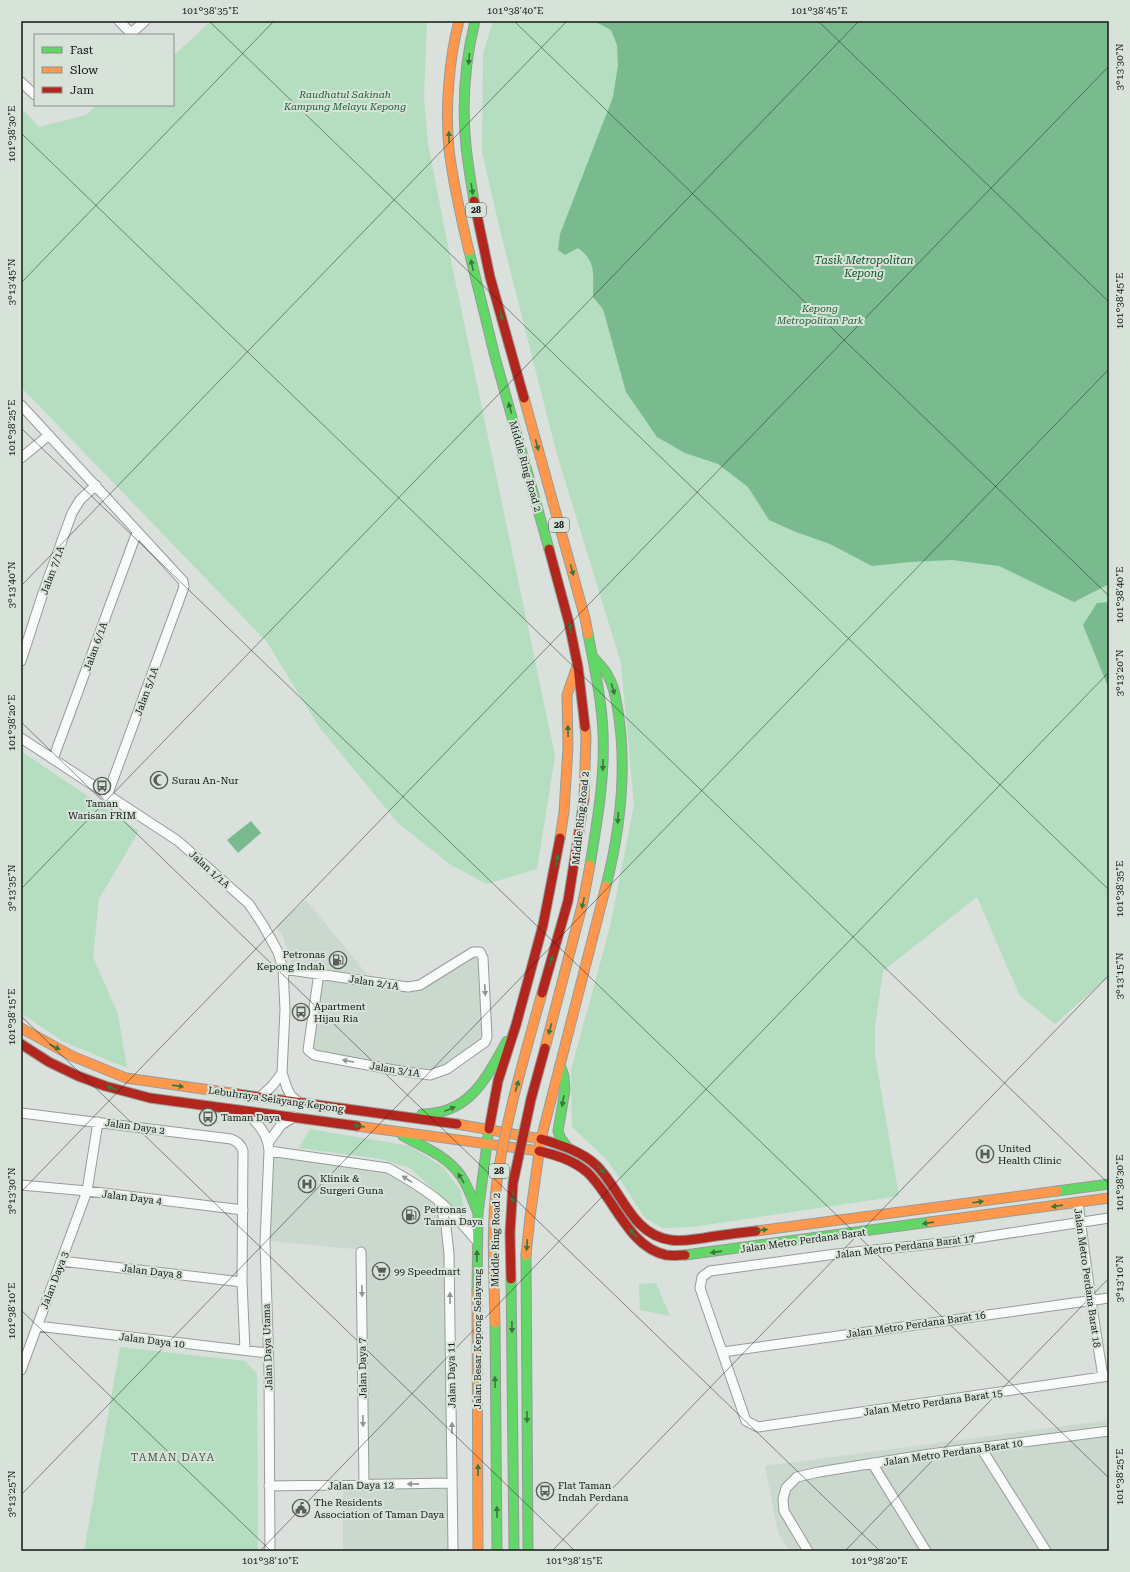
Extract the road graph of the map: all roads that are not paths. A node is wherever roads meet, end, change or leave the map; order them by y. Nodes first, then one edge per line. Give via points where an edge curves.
1 (118, 21) edge
2 (145, 21) edge
3 (459, 21) edge
4 (474, 21) edge
5 (130, 34) edge
6 (21, 82) edge
7 (34, 93) edge
8 (21, 405) edge
9 (49, 436) junction
10 (21, 458) edge
11 (96, 485) junction
12 (137, 532) junction
13 (593, 657) junction
14 (21, 661) edge
15 (578, 666) junction
16 (21, 738) edge
17 (53, 759) junction
18 (107, 796) junction
19 (480, 952) joint
20 (283, 969) junction
21 (319, 973) junction
22 (516, 1025) junction
23 (21, 1028) edge
24 (21, 1044) edge
25 (560, 1063) junction
26 (282, 1073) junction
27 (498, 1081) junction
28 (554, 1086) junction
29 (260, 1097) junction
30 (297, 1101) junction
31 (244, 1110) junction
32 (21, 1113) edge
33 (295, 1117) junction
34 (398, 1117) junction
35 (98, 1122) junction
36 (489, 1128) junction
37 (397, 1132) junction
38 (541, 1139) junction
39 (487, 1144) junction
40 (268, 1147) junction
41 (568, 1148) junction
42 (539, 1150) junction
43 (1109, 1184) edge
44 (21, 1186) edge
45 (87, 1191) junction
46 (1109, 1198) edge
47 (439, 1201) junction
48 (480, 1201) junction
49 (1078, 1203) junction
50 (243, 1210) junction
51 (478, 1213) junction
52 (530, 1217) junction
53 (1109, 1218) edge
54 (1080, 1223) junction
55 (668, 1240) junction
56 (477, 1241) junction
57 (361, 1252) dead end
58 (665, 1254) junction
59 (61, 1261) junction
60 (242, 1282) junction
61 (1109, 1298) edge
62 (1091, 1300) junction
63 (37, 1326) junction
64 (245, 1350) junction
65 (723, 1352) junction
66 (267, 1353) junction
67 (21, 1370) edge
68 (1106, 1377) edge
69 (1109, 1430) edge
70 (981, 1448) junction
71 (872, 1463) junction
72 (452, 1483) junction
73 (364, 1485) junction
74 (269, 1486) junction
75 (270, 1551) edge
76 (453, 1551) edge
77 (478, 1551) edge
78 (498, 1551) edge
79 (514, 1551) edge
80 (528, 1551) edge
81 (808, 1551) edge
82 (926, 1551) edge
83 (1046, 1551) edge

1 - 5 street
2 - 5 street
15 -> 3 main road, Middle Ring Road 2 / 28 via 549,547 475,281 459,208 449,148 448,96
4 -> 13 main road, Middle Ring Road 2 / 28 via 465,95 466,146 475,207 490,276 585,618
6 - 7 street
8 - 9 street
9 - 10 street
9 - 11 street
11 - 12 street
11 - 14 street, Jalan 7/1A via 80,500 72,513
12 - 17 street, Jalan 6/1A
12 - 18 street, Jalan 5/1A via 179,575 184,586
13 -> 25 main road via 610,678 617,700 622,746 617,835
13 -> 79 main road, Middle Ring Road 2 / 28, bridge via 603,733 600,802 583,902 531,1099 513,1184 510,1233
22 -> 15 main road via 556,868 564,812 568,747 567,695
78 -> 15 main road, Middle Ring Road 2 / 28, bridge via 494,1241 497,1182 514,1094 568,901 574,869 584,800 586,736
16 - 17 street, Jalan 1/1A
17 - 18 street, Jalan 1/1A
18 - 20 street, Jalan 1/1A via 178,841 249,904 264,925 278,952
19 - 21 street, Jalan 2/1A via 473,952 420,985 408,988
19 -> 21 street, Jalan 3/1A via 483,958 487,1037 485,1042 447,1069 430,1075 310,1053 308,1050
20 - 21 street, Jalan 2/1A
20 - 26 street, Jalan 1/1A via 286,1010
22 - 27 main road, Jalan Besar Kepong Selayang
34 -> 22 main road via 445,1112 457,1106 478,1088 487,1076
23 -> 29 main road, Lebuhraya Selayang Kepong via 84,1062 126,1078
31 -> 24 main road, Lebuhraya Selayang Kepong via 150,1098 122,1091 78,1077
25 - 28 main road
25 -> 41 main road via 565,1090 558,1131
26 - 29 street
26 - 30 street, Jalan 1/1A via 291,1096
27 - 28 main road via 503,1095 512,1103 523,1107 533,1106 541,1101
27 - 36 main road, Jalan Besar Kepong Selayang
28 - 38 main road
29 - 30 main road, Lebuhraya Selayang Kepong
30 - 34 main road, Lebuhraya Selayang Kepong
31 - 33 main road, Lebuhraya Selayang Kepong
31 - 40 street via 264,1133
32 - 35 street, Jalan Daya 2
37 -> 33 main road, Lebuhraya Selayang Kepong
33 - 40 street via 281,1126
34 - 36 main road, Lebuhraya Selayang Kepong
35 - 45 street, Jalan Daya 3
35 - 50 street, Jalan Daya 2 via 237,1141 243,1150
36 - 38 main road, Lebuhraya Selayang Kepong
36 - 39 main road, Jalan Besar Kepong Selayang
37 - 39 main road, Lebuhraya Selayang Kepong
51 -> 37 main road via 468,1188 457,1171 436,1154
38 - 41 main road, Jalan Metro Perdana Barat
38 - 42 main road
39 - 42 main road, Lebuhraya Selayang Kepong
39 - 48 main road, Jalan Besar Kepong Selayang
47 -> 40 street via 388,1168
40 - 66 street, Jalan Daya Utama via 265,1243
41 -> 55 main road, Jalan Metro Perdana Barat via 586,1156 608,1176 639,1226 650,1234
42 - 52 main road
58 -> 42 main road, Jalan Metro Perdana Barat via 645,1245 632,1232 588,1172 567,1159
55 -> 43 main road, Jalan Metro Perdana Barat via 687,1240
44 - 45 street, Jalan Daya 4
45 - 50 street, Jalan Daya 4
45 - 59 street, Jalan Daya 3
46 - 49 main road, Jalan Metro Perdana Barat
47 - 56 street
72 -> 47 street, Jalan Daya 11 via 449,1254 446,1226
48 - 51 main road, Jalan Besar Kepong Selayang
48 - 52 main road via 496,1181 505,1176 514,1176 521,1180 524,1186
49 - 54 street, Jalan Metro Perdana Barat 18
49 -> 58 main road, Jalan Metro Perdana Barat via 688,1255
50 - 60 street
51 - 56 main road, Jalan Besar Kepong Selayang
52 -> 80 main road via 526,1260
53 - 54 street, Jalan Metro Perdana Barat 17
54 - 62 street, Jalan Metro Perdana Barat 18
54 - 65 street, Jalan Metro Perdana Barat 17 via 950,1242 710,1271 702,1278 700,1288
55 - 58 street
77 -> 56 main road, Jalan Besar Kepong Selayang
57 -> 73 street, Jalan Daya 7
59 - 60 street, Jalan Daya 8
59 - 63 street, Jalan Daya 3
60 - 64 street
61 - 62 street, Jalan Metro Perdana Barat 16
62 - 65 street, Jalan Metro Perdana Barat 16
62 - 68 street, Jalan Metro Perdana Barat 18
63 - 64 street, Jalan Daya 10
63 - 67 street, Jalan Daya 3
64 - 66 street, Jalan Daya 10
65 - 68 street, Jalan Metro Perdana Barat 15 via 746,1421 758,1427
66 - 74 street, Jalan Daya Utama
69 - 70 street, Jalan Metro Perdana Barat 10
70 - 71 street, Jalan Metro Perdana Barat 10
70 - 83 street
71 - 81 street, Jalan Metro Perdana Barat 10 via 797,1476 786,1488 783,1499 784,1511
71 - 82 street
72 -> 73 street, Jalan Daya 12
72 - 76 street, Jalan Daya 11
73 - 74 street, Jalan Daya 12
74 - 75 street, Jalan Daya Utama

